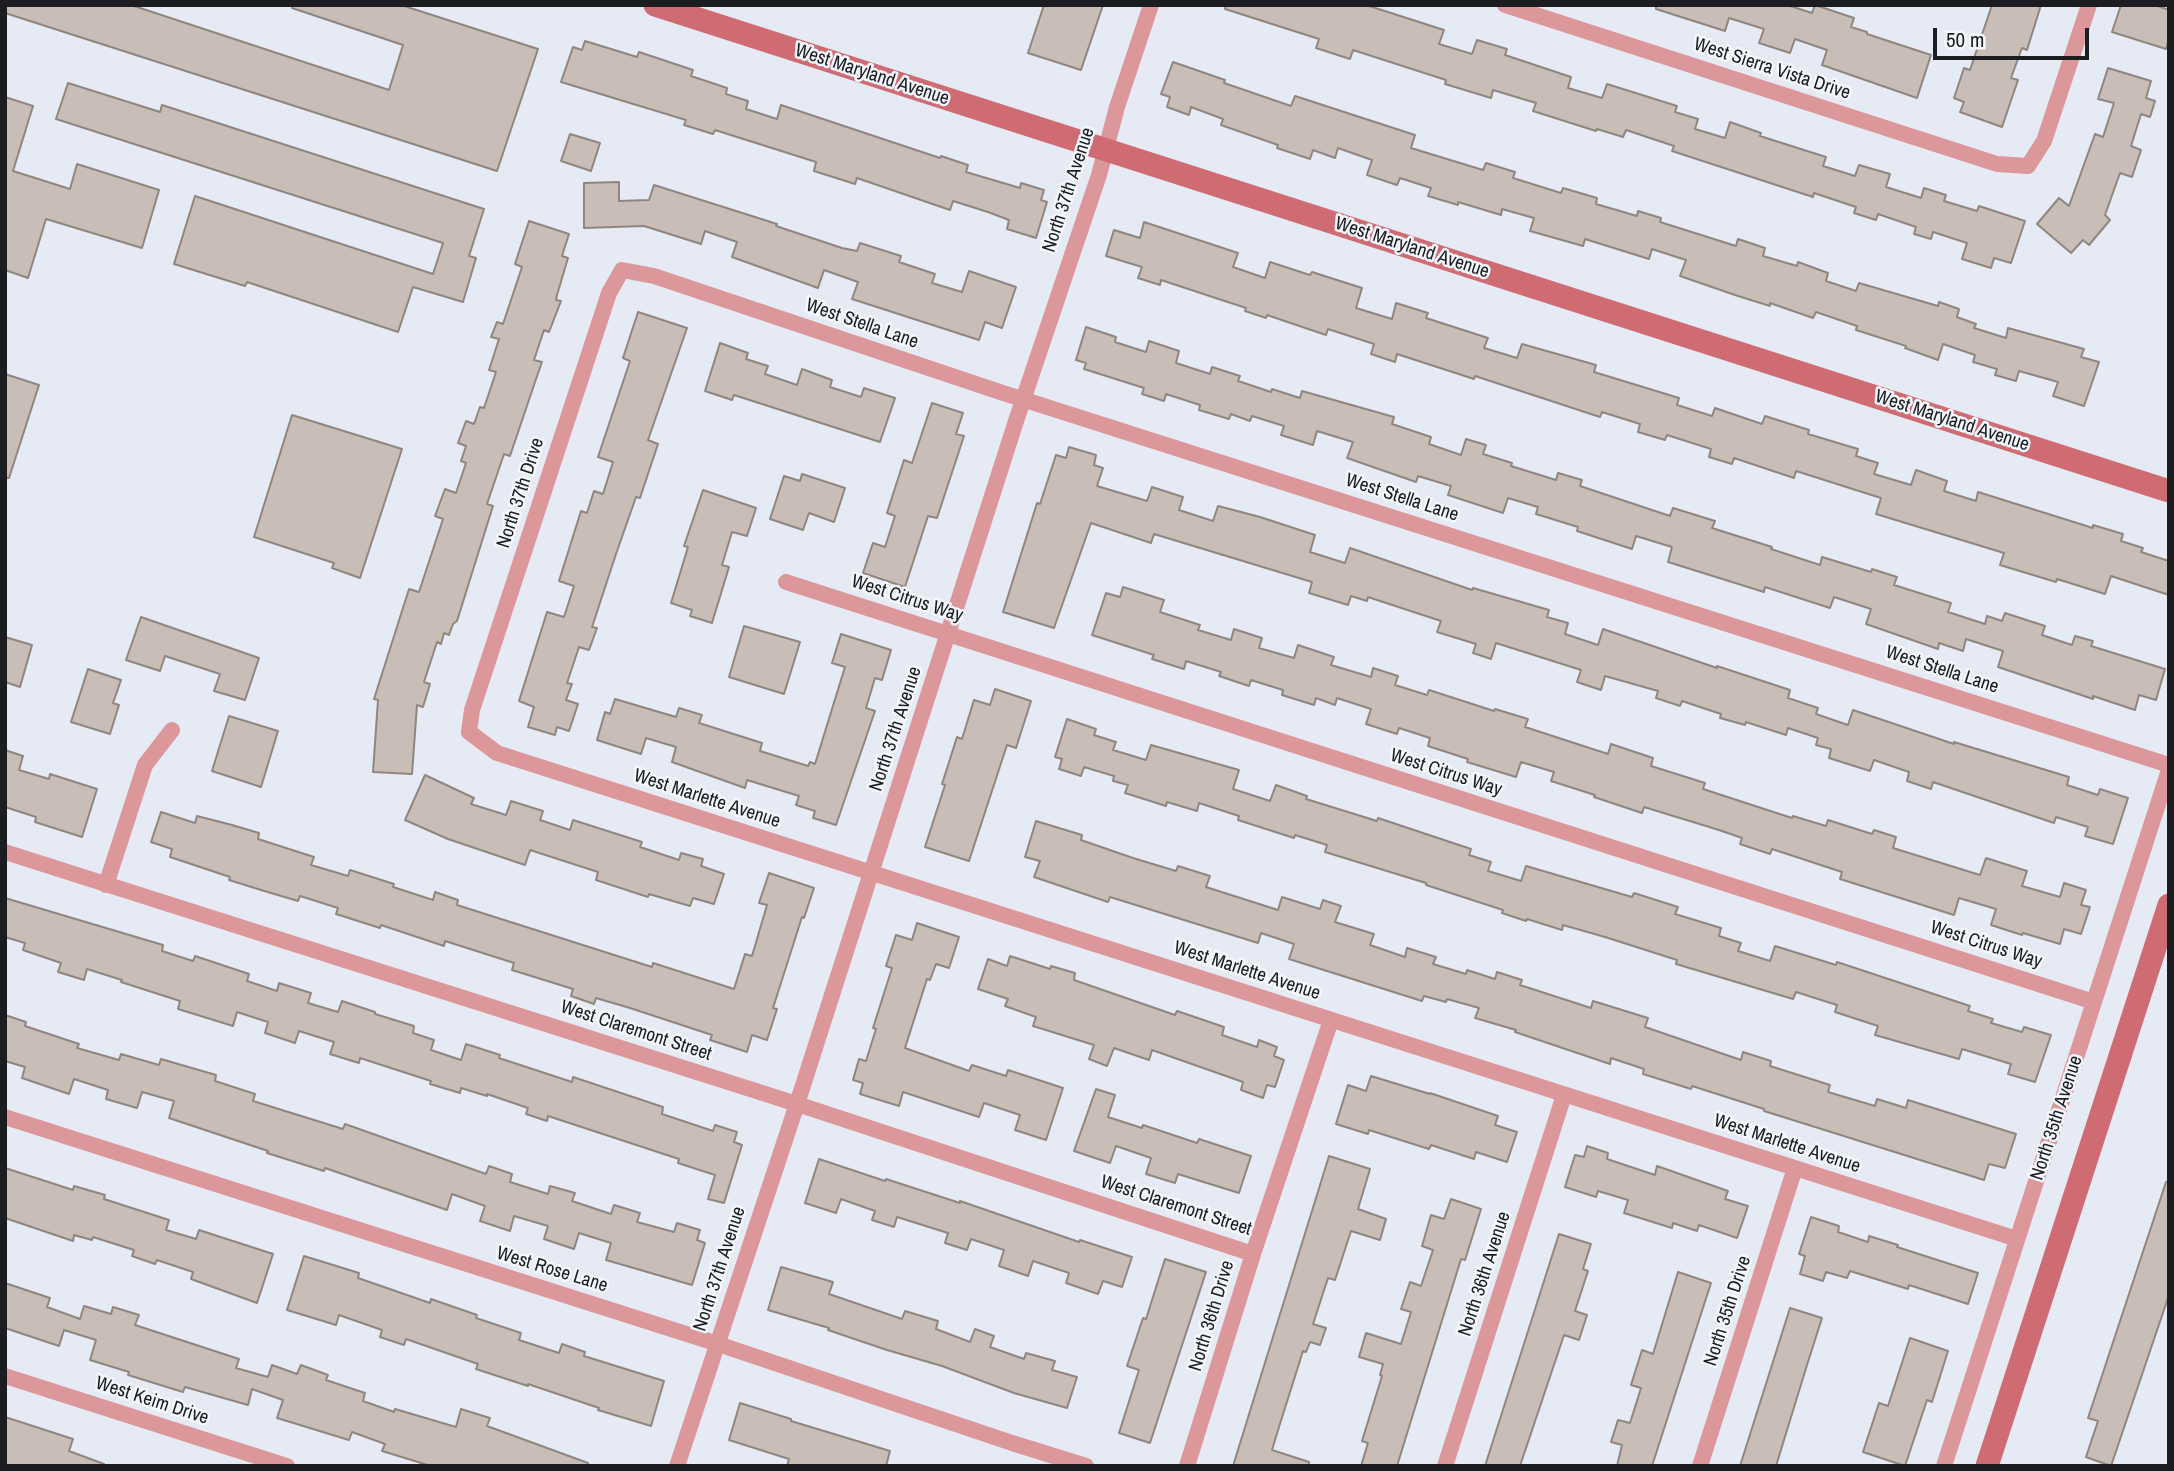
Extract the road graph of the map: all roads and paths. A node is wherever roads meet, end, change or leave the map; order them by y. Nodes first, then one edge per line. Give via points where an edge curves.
1 (655, 5) edge
2 (1151, 5) edge
3 (1505, 5) edge
4 (2089, 5) edge
5 (1105, 150) junction
6 (622, 270) joint
7 (1024, 399) junction
8 (2169, 491) edge
9 (786, 582) dead end
10 (948, 635) junction
11 (172, 730) dead end
12 (469, 732) joint
13 (2169, 767) edge
14 (5, 852) edge
15 (871, 873) junction
16 (106, 885) junction
17 (2169, 905) edge
18 (2094, 1002) junction
19 (1331, 1020) junction
20 (1564, 1095) junction
21 (797, 1104) junction
22 (5, 1117) edge
23 (1796, 1168) junction
24 (2017, 1239) junction
25 (1253, 1254) junction
26 (718, 1344) junction
27 (5, 1376) edge
28 (287, 1466) edge
29 (677, 1466) edge
30 (1086, 1466) edge
31 (1187, 1466) edge
32 (1445, 1466) edge
33 (1700, 1466) edge
34 (1944, 1466) edge
35 (1987, 1466) edge

1 - 5 street, West Maryland Avenue
2 - 5 street, North 37th Avenue
3 - 4 street, West Sierra Vista Drive via 1997,163 2028,166 2044,141
5 - 7 street, North 37th Avenue
5 - 8 street, West Maryland Avenue
6 - 7 street, West Stella Lane via 654,276
6 - 12 street, North 37th Drive via 605,306 472,710
7 - 10 street, North 37th Avenue
7 - 13 street, West Stella Lane
9 - 10 street, West Citrus Way
10 - 15 street, North 37th Avenue
10 - 18 street, West Citrus Way
11 - 16 street via 145,765
12 - 15 street, West Marlette Avenue via 497,754
13 - 18 street, North 35th Avenue
14 - 16 street, West Claremont Street
15 - 19 street, West Marlette Avenue
15 - 21 street, North 37th Avenue
16 - 21 street, West Claremont Street
17 - 35 street, North 35th Avenue
18 - 24 street, North 35th Avenue
19 - 20 street, West Marlette Avenue
19 - 25 street, North 36th Drive
20 - 23 street, West Marlette Avenue
20 - 32 street, North 36th Avenue
21 - 25 street, West Claremont Street
21 - 26 street, North 37th Avenue
22 - 26 street, West Rose Lane
23 - 24 street, West Marlette Avenue
23 - 33 street, North 35th Drive
24 - 34 street, North 35th Avenue
25 - 31 street, North 36th Drive
26 - 29 street, North 37th Avenue
26 - 30 street, West Rose Lane
27 - 28 street, West Keim Drive

